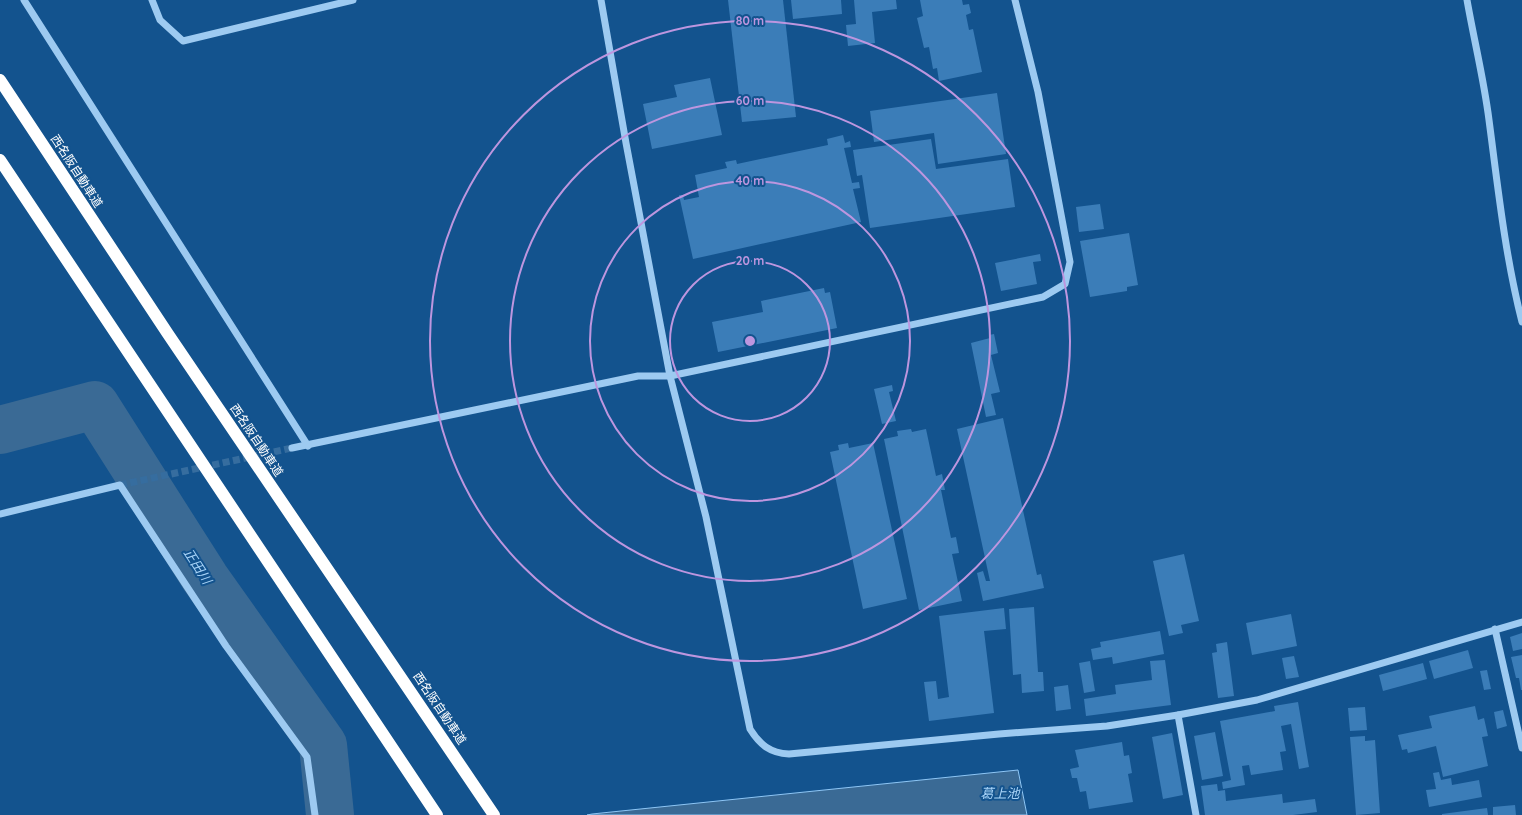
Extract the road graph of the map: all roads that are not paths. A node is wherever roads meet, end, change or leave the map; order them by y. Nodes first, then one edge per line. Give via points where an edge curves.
1 (24, 0) edge
2 (152, 0) edge
3 (353, 0) edge
4 (601, 0) edge
5 (1015, 0) edge
6 (1467, 0) edge
7 (0, 80) edge
8 (0, 160) edge
9 (0, 171) edge
10 (62, 251) junction
11 (1522, 322) edge
12 (670, 376) junction
13 (308, 446) junction
14 (292, 448) tunnel mouth
15 (0, 514) edge
16 (1522, 622) edge
17 (1495, 629) junction
18 (1178, 715) junction
19 (1522, 748) edge
20 (315, 815) edge
21 (437, 815) edge
22 (494, 815) edge
23 (1196, 815) edge

1 - 13 street
2 - 3 street via 160,20 182,41
4 - 12 street
5 - 12 street via 1038,92 1070,262 1065,284 1043,297
6 - 11 street via 1489,119 1497,194 1511,279
7 - 22 highway, 西名阪自動車道 via 168,334
8 - 10 highway
9 - 10 highway
10 - 21 highway
12 - 13 street via 638,376
12 - 18 street via 706,517 749,725 755,738 769,750 779,753 804,753 1107,726
13 - 14 street
15 - 20 street via 120,485 226,646 307,756
16 - 17 street
17 - 18 street via 1257,700
17 - 19 street
18 - 23 street

